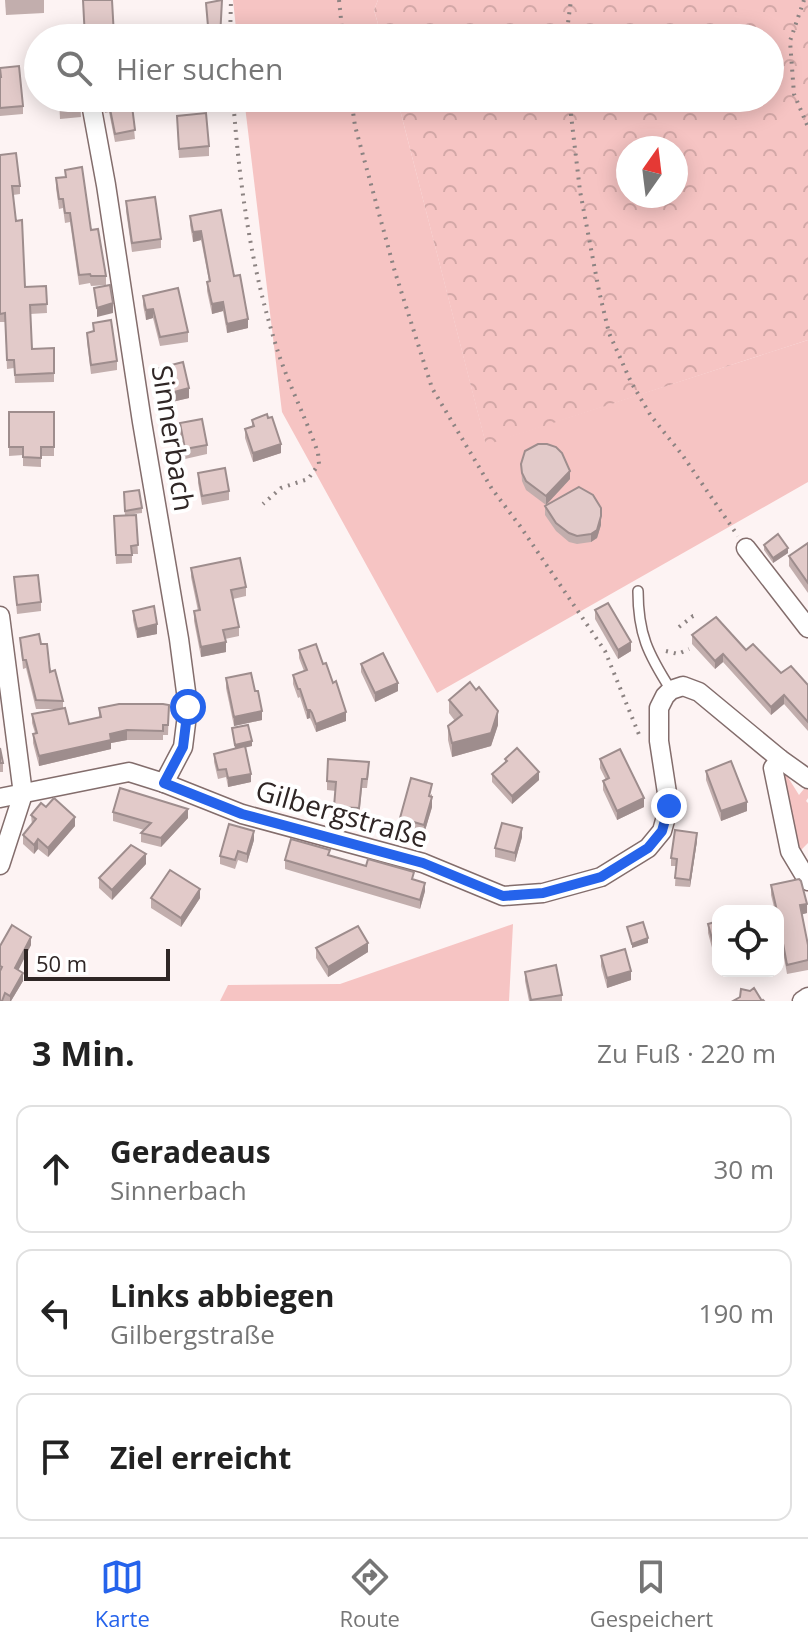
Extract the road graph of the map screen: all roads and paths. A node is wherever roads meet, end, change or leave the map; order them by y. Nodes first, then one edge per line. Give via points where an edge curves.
1 (231, 0) edge
2 (339, 0) edge
3 (571, 0) edge
4 (804, 0) edge
5 (230, 24) edge
6 (342, 24) edge
7 (568, 24) edge
8 (93, 112) edge
9 (234, 112) edge
10 (353, 112) edge
11 (571, 112) edge
12 (808, 127) edge
13 (263, 504) dead end
14 (746, 548) joint
15 (638, 591) dead end
16 (699, 615) dead end
17 (0, 616) edge
18 (679, 627) dead end
19 (808, 628) edge
20 (689, 649) dead end
21 (648, 650) junction
22 (671, 690) junction
23 (640, 739) dead end
24 (780, 759) junction
25 (808, 779) edge
26 (164, 783) junction
27 (23, 794) junction
28 (0, 798) edge
29 (0, 865) edge
30 (808, 881) edge
31 (808, 997) edge
32 (802, 1001) edge

1 - 5 path
2 - 6 path
3 - 7 path
4 - 12 path via 790,41 794,94
8 - 26 street, Sinnerbach via 188,707 183,747
9 - 13 path via 257,276 319,464 308,479 281,488
10 - 23 path via 432,388 492,489 605,651
11 - 14 path via 580,191 609,333 651,416
14 - 19 street
15 - 21 lane
16 - 18 path
17 - 27 street
20 - 21 path via 678,654
21 - 22 lane
22 - 24 street via 683,686 699,692
22 - 26 street, Gilbergstraße via 659,708 669,806 662,831 648,848 601,877 543,893 503,896 423,863 242,814
24 - 25 street
24 - 30 street via 773,768 790,851
26 - 27 street, Gilbergstraße via 129,772
27 - 28 street, Gilbergstraße
27 - 29 street
31 - 32 street

